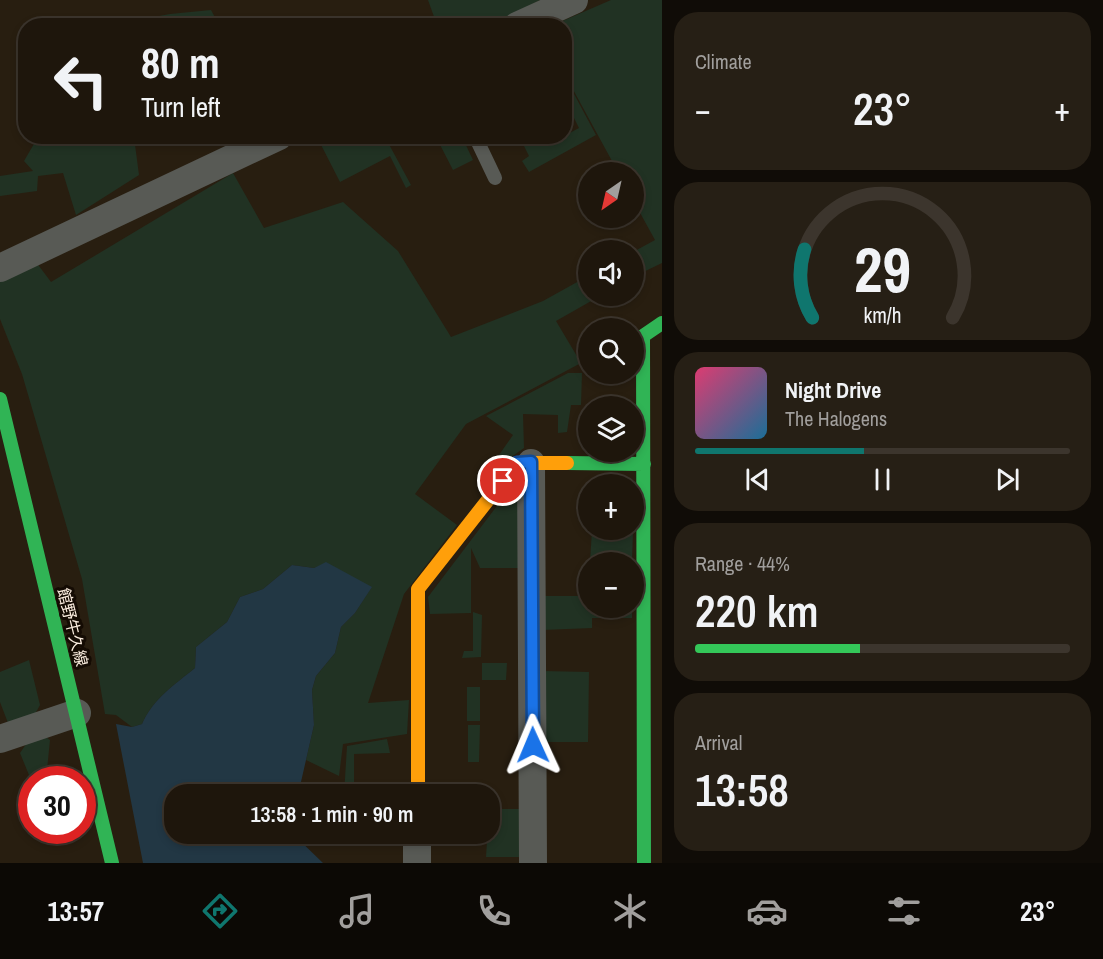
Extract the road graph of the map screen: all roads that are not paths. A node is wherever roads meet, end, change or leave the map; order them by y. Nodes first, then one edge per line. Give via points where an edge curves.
1 (573, 0) edge
2 (534, 18) edge
3 (262, 144) edge
4 (479, 144) edge
5 (495, 177) dead end
6 (0, 268) edge
7 (662, 323) edge
8 (0, 399) edge
9 (531, 462) junction
10 (644, 464) junction
11 (77, 713) junction
12 (0, 739) edge
13 (418, 784) edge
14 (417, 844) edge
15 (112, 863) edge
16 (417, 863) edge
17 (533, 863) edge
18 (644, 863) edge

1 - 2 street
3 - 6 street
4 - 5 lane
7 - 10 street via 643,336
8 - 11 street, 館野牛久線
9 - 10 street
9 - 13 street via 517,463 418,589
9 - 17 street
10 - 18 street
11 - 12 street
11 - 15 street, 館野牛久線
14 - 16 street

